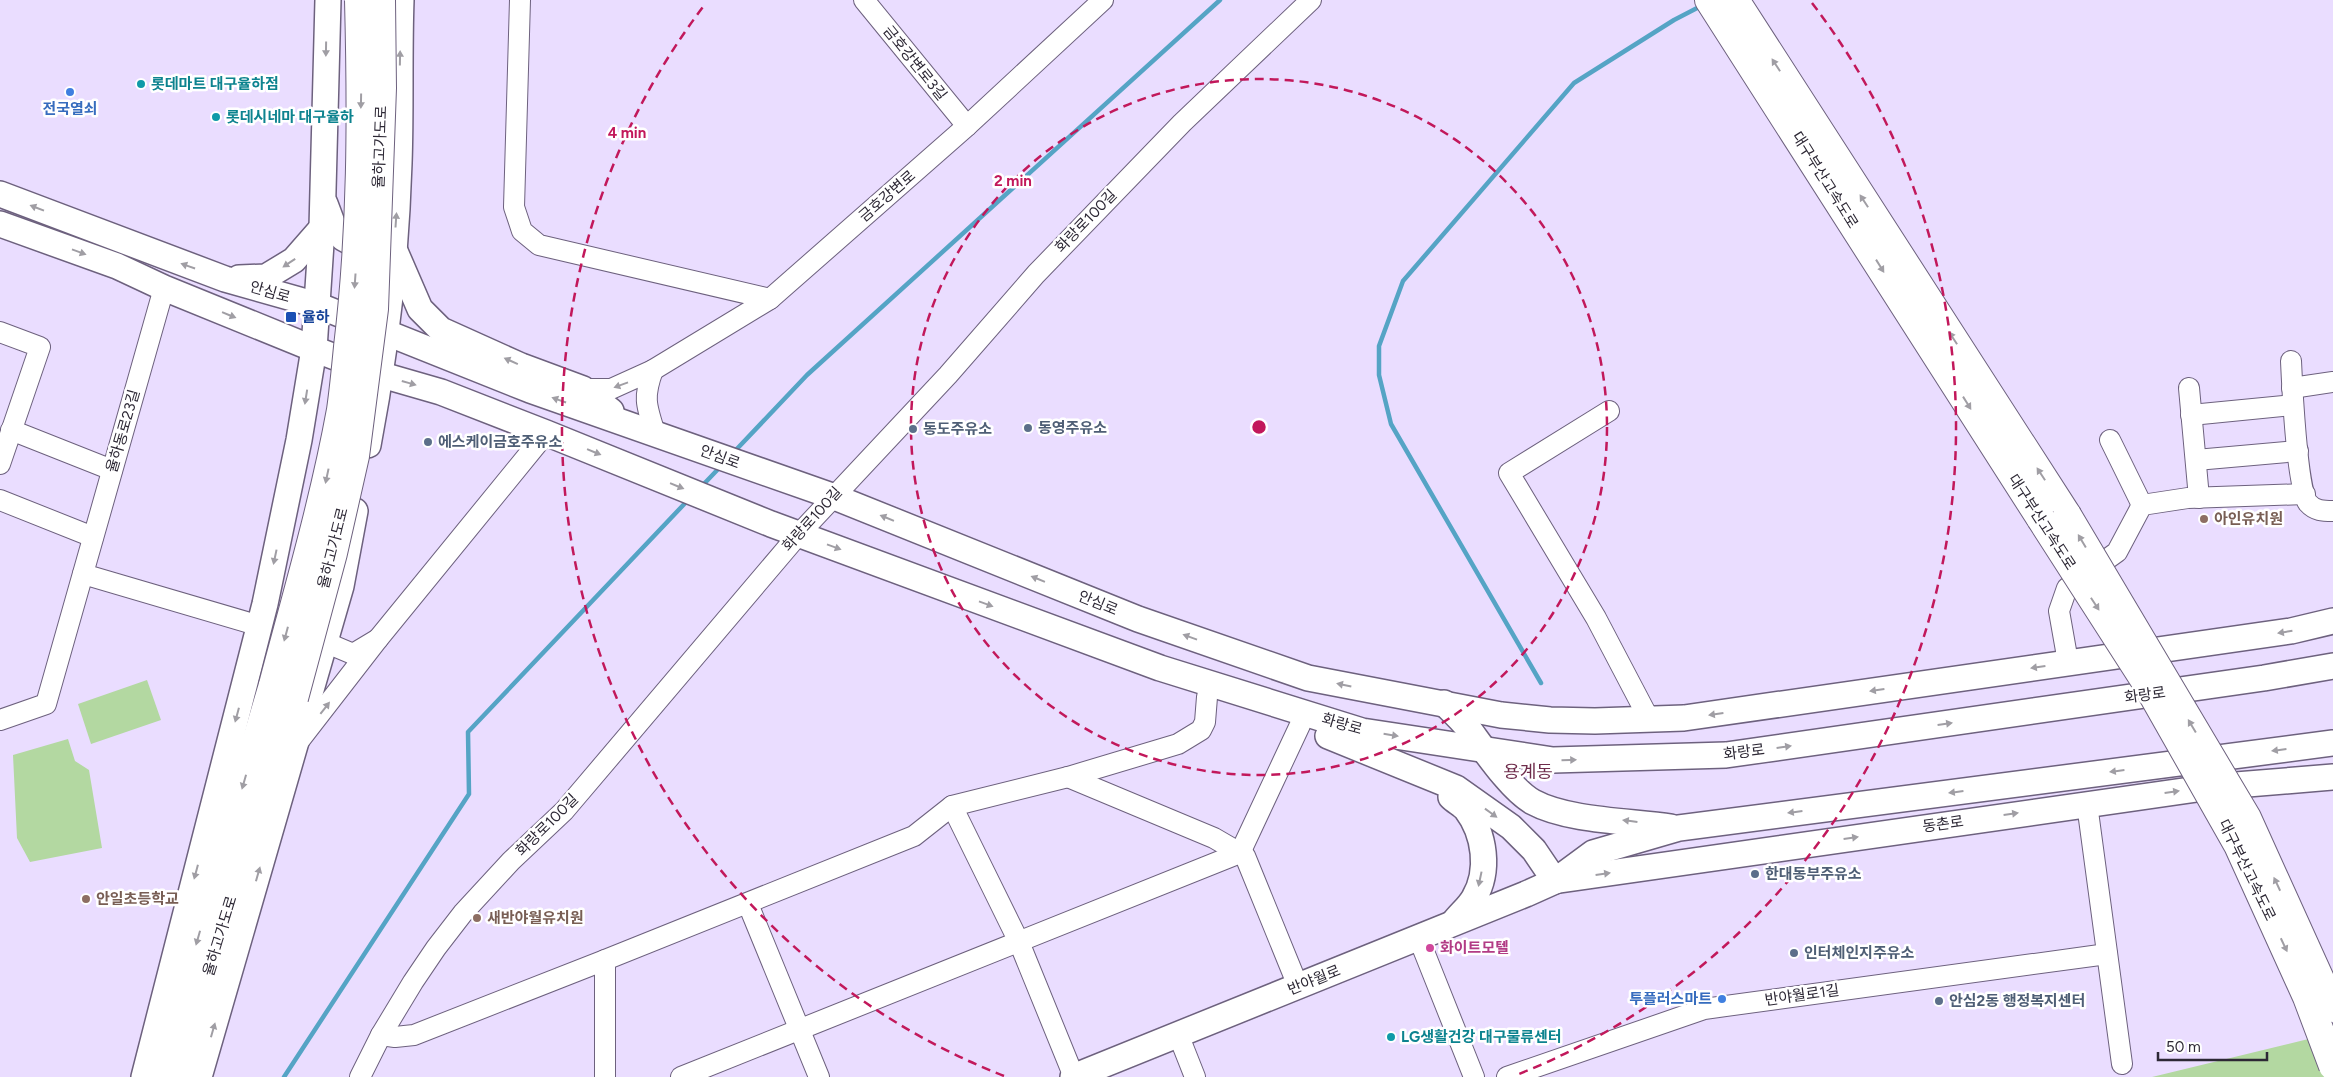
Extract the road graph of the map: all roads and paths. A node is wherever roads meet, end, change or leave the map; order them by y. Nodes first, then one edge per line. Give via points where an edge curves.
1 (328, 0) edge
2 (359, 0) edge
3 (380, 0) edge
4 (401, 0) edge
5 (520, 0) edge
6 (864, 0) edge
7 (1103, 0) edge
8 (1311, 0) edge
9 (1709, 0) edge
10 (1738, 18) edge
11 (967, 126) junction
12 (0, 194) edge
13 (323, 197) junction
14 (0, 224) edge
15 (322, 228) junction
16 (394, 249) junction
17 (224, 279) junction
18 (164, 288) junction
19 (770, 299) junction
20 (326, 309) junction
21 (0, 332) edge
22 (385, 332) junction
23 (314, 349) junction
24 (2291, 361) dead end
25 (653, 370) junction
26 (382, 375) junction
27 (2333, 382) edge
28 (2189, 388) dead end
29 (583, 389) junction
30 (2292, 396) junction
31 (1609, 410) dead end
32 (2191, 415) junction
33 (630, 425) junction
34 (11, 430) junction
35 (546, 432) junction
36 (655, 433) junction
37 (2110, 440) dead end
38 (298, 447) junction
39 (2298, 451) junction
40 (2196, 460) junction
41 (0, 464) edge
42 (112, 470) junction
43 (362, 472) junction
44 (2305, 494) junction
45 (832, 496) junction
46 (2199, 498) junction
47 (0, 500) edge
48 (2142, 505) junction
49 (2333, 511) edge
50 (799, 534) junction
51 (93, 537) junction
52 (83, 574) junction
53 (2333, 621) edge
54 (260, 626) junction
55 (326, 638) junction
56 (378, 639) junction
57 (2068, 662) junction
58 (2333, 666) edge
59 (1160, 668) junction
60 (283, 692) junction
61 (1207, 697) junction
62 (1444, 703) junction
63 (1649, 719) junction
64 (0, 720) edge
65 (1300, 725) junction
66 (2331, 742) edge
67 (295, 747) junction
68 (1482, 749) junction
69 (1417, 771) junction
70 (1068, 777) junction
71 (2333, 777) edge
72 (2087, 804) junction
73 (952, 806) junction
74 (1678, 828) junction
75 (1240, 853) junction
76 (1555, 881) junction
77 (748, 904) junction
78 (1450, 926) junction
79 (1419, 939) junction
80 (1019, 942) junction
81 (2107, 954) junction
82 (605, 960) junction
83 (1298, 986) junction
84 (2333, 1008) edge
85 (800, 1029) junction
86 (1178, 1034) junction
87 (381, 1035) junction
88 (2122, 1064) dead end
89 (2333, 1066) edge
90 (144, 1077) edge
91 (157, 1077) edge
92 (179, 1077) edge
93 (199, 1077) edge
94 (360, 1077) edge
95 (605, 1077) edge
96 (681, 1077) edge
97 (819, 1077) edge
98 (1073, 1077) edge
99 (1195, 1077) edge
100 (1474, 1077) edge
101 (1507, 1077) edge

1 -> 13 main road
2 -> 60 highway, 율하고가도로, bridge via 362,95 360,219 352,313 341,409
3 - 60 highway, 율하고가도로, bridge via 382,88 374,309 355,456 333,553
16 -> 4 main road via 399,163
5 - 19 street via 514,207 522,231 540,245
6 - 11 street, 금호강변로3길
7 - 11 street, 금호강변로
8 - 45 street, 화랑로100길 via 1182,122 1062,246 948,375
9 - 10 highway, 대구부산고속도로
84 -> 10 highway, 대구부산고속도로, bridge via 2247,818 2067,515
10 -> 89 highway, 대구부산고속도로, bridge via 2041,519 2144,681 2238,845 2307,997
11 - 19 street, 금호강변로
17 -> 12 main road, 안심로
13 - 15 main road
13 - 16 main road via 334,228 343,238 365,250
14 -> 18 main road via 117,266
15 -> 17 main road via 294,260 266,277
15 - 20 main road
16 - 22 main road
29 -> 16 main road via 521,366 442,330 420,309
17 - 20 main road, 안심로
18 -> 23 main road
18 - 42 street, 율하동로23길
19 - 25 street, 금호강변로
20 - 22 main road, 안심로
20 - 23 main road
21 - 34 street via 40,348
22 - 26 main road
33 -> 22 main road, 안심로 via 530,390
23 - 26 main road
23 -> 38 main road
24 - 30 street
25 -> 29 street, 금호강변로 via 611,389
25 - 36 street via 646,390 648,413
26 -> 35 main road via 441,392
26 - 43 main road
27 - 30 street
28 - 32 street
29 - 33 main road
30 - 32 street
30 - 39 street
31 - 63 street via 1508,473 1596,618
32 - 40 street
33 - 36 main road, 안심로
34 - 41 street
34 - 42 street
35 -> 50 main road
35 - 56 street
36 - 45 main road, 안심로
37 - 48 street
38 - 43 main road via 341,444 348,447
38 -> 54 main road
39 - 40 street
39 - 44 street
40 - 46 street
42 - 51 street, 율하동로23길
43 - 55 main road via 341,586
44 - 46 street
44 - 49 street via 2307,502 2319,511
45 - 50 street, 화랑로100길
62 -> 45 main road, 안심로 via 1308,678 1264,664 1138,619
46 - 48 street
47 - 51 street
48 - 57 street via 2117,552 2067,588 2059,611
50 -> 59 main road
50 - 87 street, 화랑로100길 via 564,811 463,913 436,948
51 - 52 street, 율하동로23길
52 - 54 street
52 - 64 street, 율하동로23길 via 46,704
53 -> 57 main road via 2291,631
54 -> 90 main road
55 - 56 street via 334,646 353,654
55 - 67 main road
67 -> 56 street
57 -> 63 main road via 1709,715
68 -> 58 main road, 화랑로 via 1553,760 1726,755
59 - 61 main road
59 -> 68 main road, 화랑로 via 1362,731
60 -> 91 highway, 율하고가도로
60 - 92 highway, 율하고가도로
61 - 65 main road
61 - 70 street via 1206,722 1194,736 1178,744
62 - 63 main road via 1501,715 1550,720
62 - 68 main road via 1467,726
65 - 69 main road
65 - 75 street
66 -> 74 main road
93 -> 67 main road
74 -> 68 main road via 1568,815 1532,802
69 -> 76 main road via 1456,788 1511,827 1534,850
69 -> 78 main road via 1465,809 1477,830 1484,853 1481,883 1474,899
70 - 73 street
70 - 75 street via 1214,838
72 -> 71 main road, 동촌로 via 2211,787
76 -> 72 main road, 동촌로
72 - 81 street
73 - 77 street via 914,836
73 - 80 street
74 - 76 main road via 1593,853
75 - 80 street
75 - 83 street via 1245,856
76 - 78 main road, 반야월로
77 - 82 street
77 - 85 street
78 - 79 main road, 반야월로
79 - 83 main road, 반야월로
79 - 100 street
80 - 85 street
80 - 98 street
81 - 88 street
81 - 101 street, 반야월로1길 via 1704,1009
82 - 87 street via 414,1035
82 - 95 street
83 - 86 main road, 반야월로
85 - 96 street
85 - 97 street
86 - 98 main road, 반야월로
86 - 99 street
87 - 94 street, 화랑로100길

